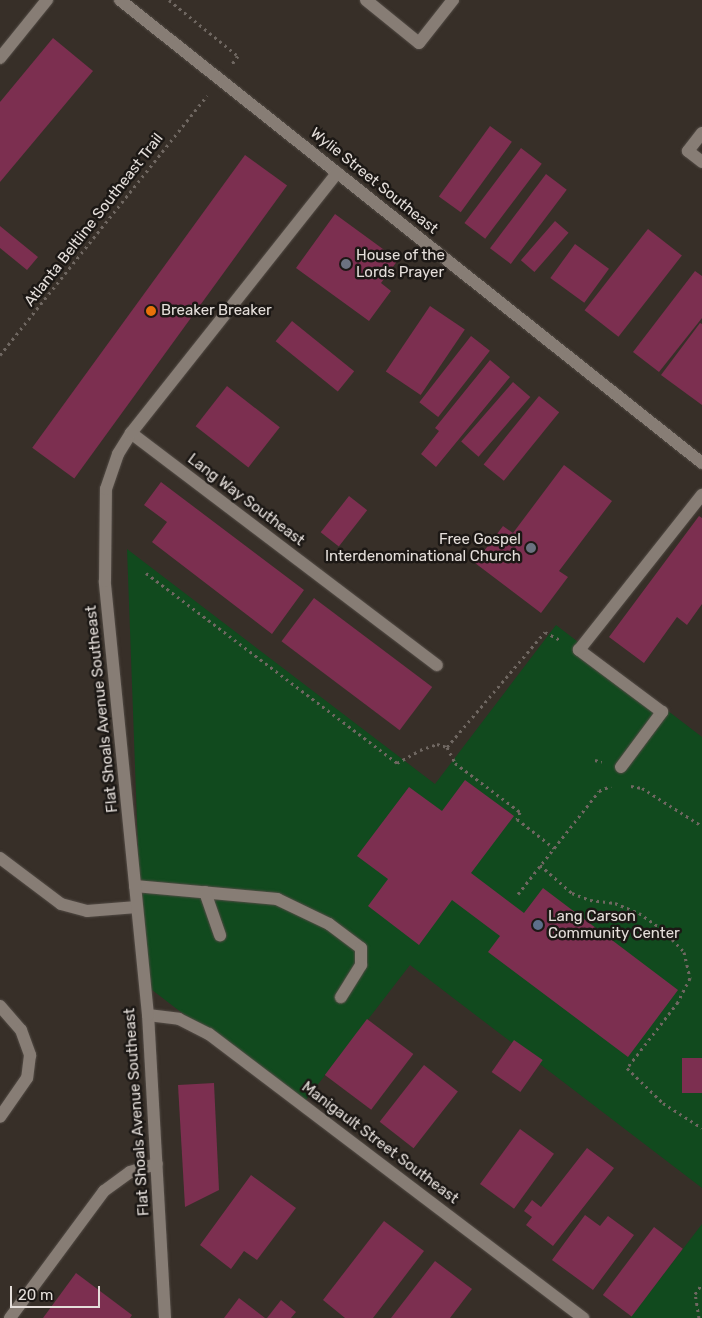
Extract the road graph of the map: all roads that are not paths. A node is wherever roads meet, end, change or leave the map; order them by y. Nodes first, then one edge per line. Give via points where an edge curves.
1 (47, 0) edge
2 (120, 0) edge
3 (366, 0) edge
4 (454, 0) edge
5 (0, 58) edge
6 (702, 133) edge
7 (702, 162) edge
8 (337, 172) junction
9 (131, 433) junction
10 (702, 463) edge
11 (702, 495) edge
12 (437, 665) dead end
13 (621, 767) dead end
14 (0, 858) edge
15 (135, 886) junction
16 (205, 892) junction
17 (137, 906) junction
18 (220, 934) dead end
19 (341, 997) dead end
20 (0, 1006) edge
21 (148, 1015) junction
22 (0, 1117) edge
23 (157, 1164) junction
24 (10, 1318) edge
25 (165, 1318) edge
26 (583, 1318) edge

1 - 5 street
2 - 8 street, Wylie Street Southeast
3 - 4 street via 419,43
6 - 7 street via 688,151
8 - 9 street, Flat Shoals Avenue Southeast
8 - 10 street, Wylie Street Southeast
9 - 12 street, Lang Way Southeast
9 - 15 street, Flat Shoals Avenue Southeast via 118,454 106,489 106,581
11 - 13 street via 579,650 662,712
14 - 17 street via 61,904 87,911
15 - 16 street
15 - 17 street, Flat Shoals Avenue Southeast
16 - 18 street
16 - 19 street via 277,899 337,930 361,948 361,965
17 - 21 street, Flat Shoals Avenue Southeast
20 - 22 street via 21,1030 30,1055 26,1078
21 - 23 street, Flat Shoals Avenue Southeast
21 - 26 street, Manigault Street Southeast via 179,1019 209,1034
23 - 24 street via 130,1172 104,1191
23 - 25 street, Flat Shoals Avenue Southeast

